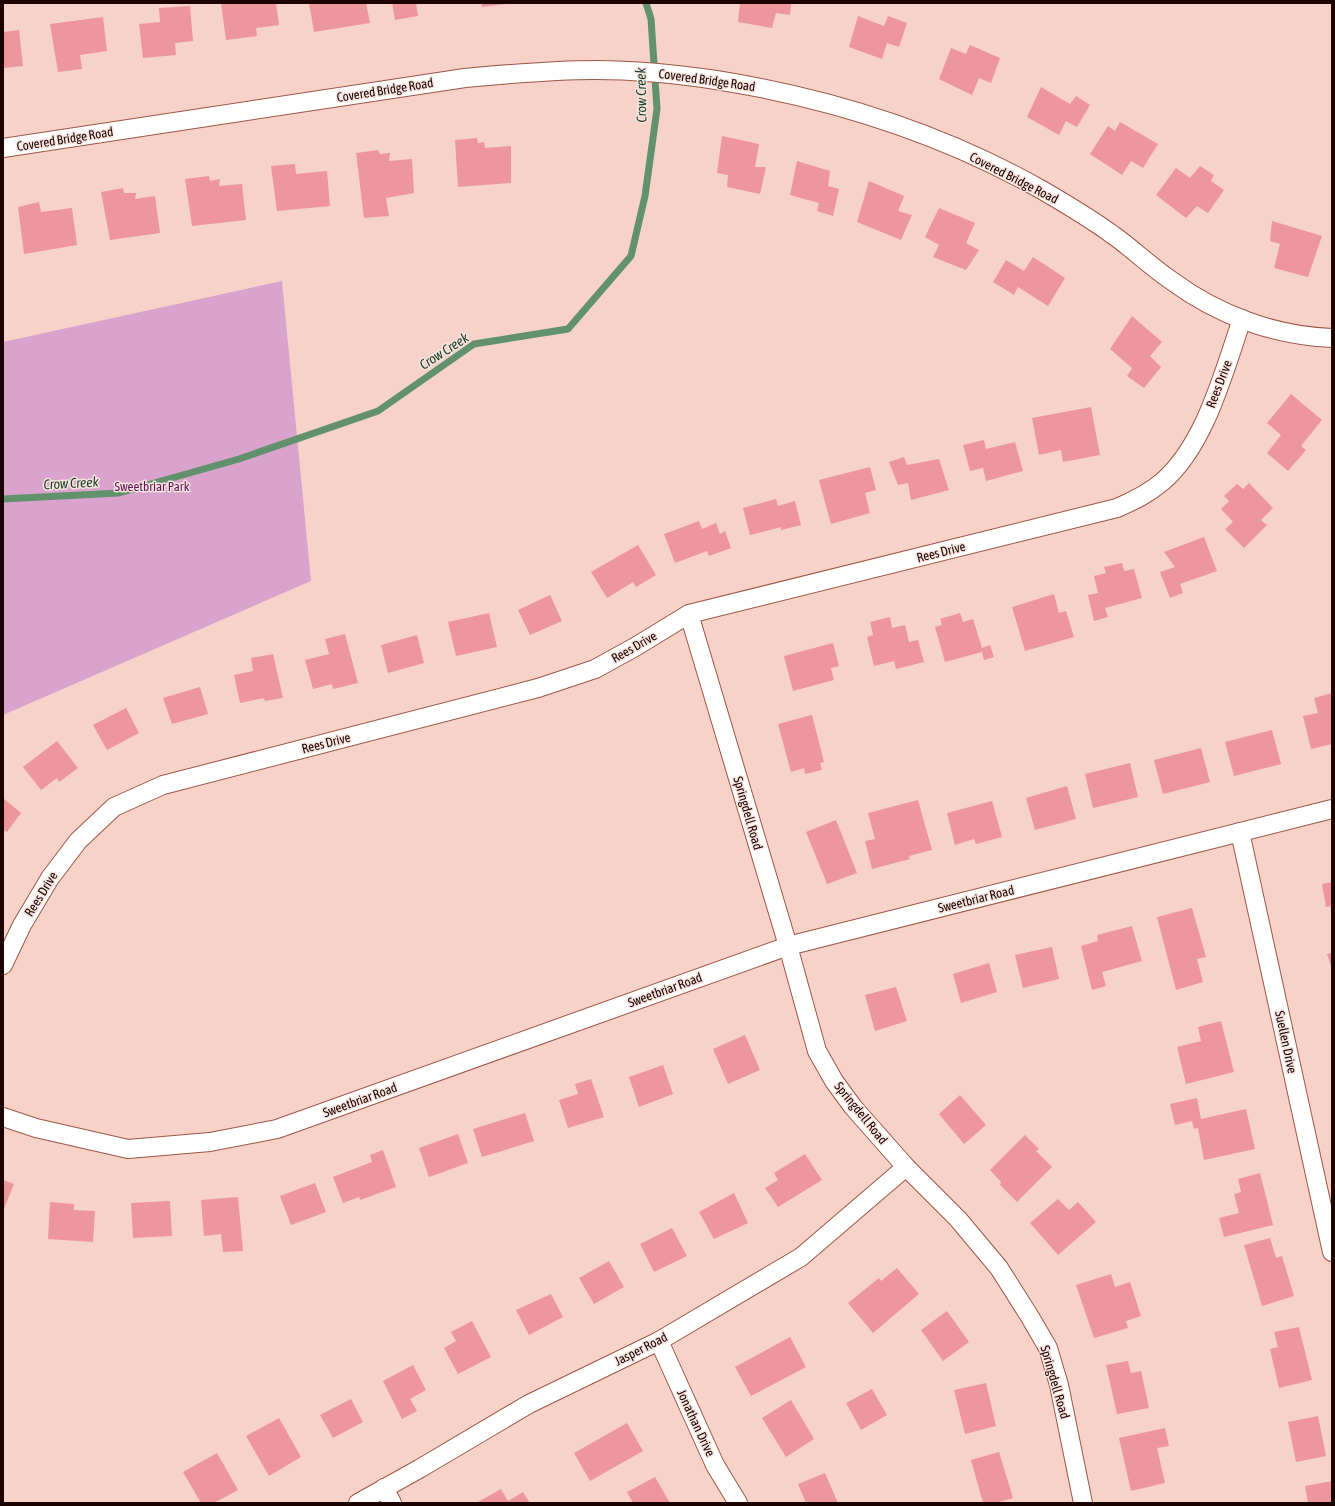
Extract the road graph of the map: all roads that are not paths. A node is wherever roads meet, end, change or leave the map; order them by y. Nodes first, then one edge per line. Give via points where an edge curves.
1 (3, 148) edge
2 (1242, 319) junction
3 (1332, 338) edge
4 (689, 614) junction
5 (1332, 809) edge
6 (1240, 832) junction
7 (788, 946) junction
8 (3, 965) edge
9 (3, 1117) edge
10 (906, 1167) junction
11 (1332, 1252) edge
12 (659, 1341) junction
13 (388, 1496) edge
14 (358, 1503) edge
15 (738, 1503) edge
16 (1083, 1503) edge

1 - 2 street, Covered Bridge Road via 465,78 596,70 636,71 741,84 868,114 956,148 1043,191 1112,234 1194,296 1216,309
2 - 3 street, Covered Bridge Road via 1290,334
2 - 4 street, Rees Drive via 1212,404 1195,439 1180,464 1162,482 1141,497 1117,508
4 - 7 street, Springdell Road
4 - 8 street, Rees Drive via 595,668 538,688 163,785 114,807 78,841 50,878 22,925
5 - 6 street, Sweetbriar Road
6 - 7 street, Sweetbriar Road
6 - 11 street, Suellen Drive
7 - 9 street, Sweetbriar Road via 277,1129 210,1142 128,1149 36,1128
7 - 10 street, Springdell Road via 816,1051 853,1107
10 - 12 street, Jasper Road via 801,1257
10 - 16 street, Springdell Road via 958,1219 999,1268 1048,1348 1060,1390
12 - 13 street, Jasper Road via 529,1404
12 - 15 street, Jonathan Drive via 715,1465
13 - 14 street, Jasper Road

